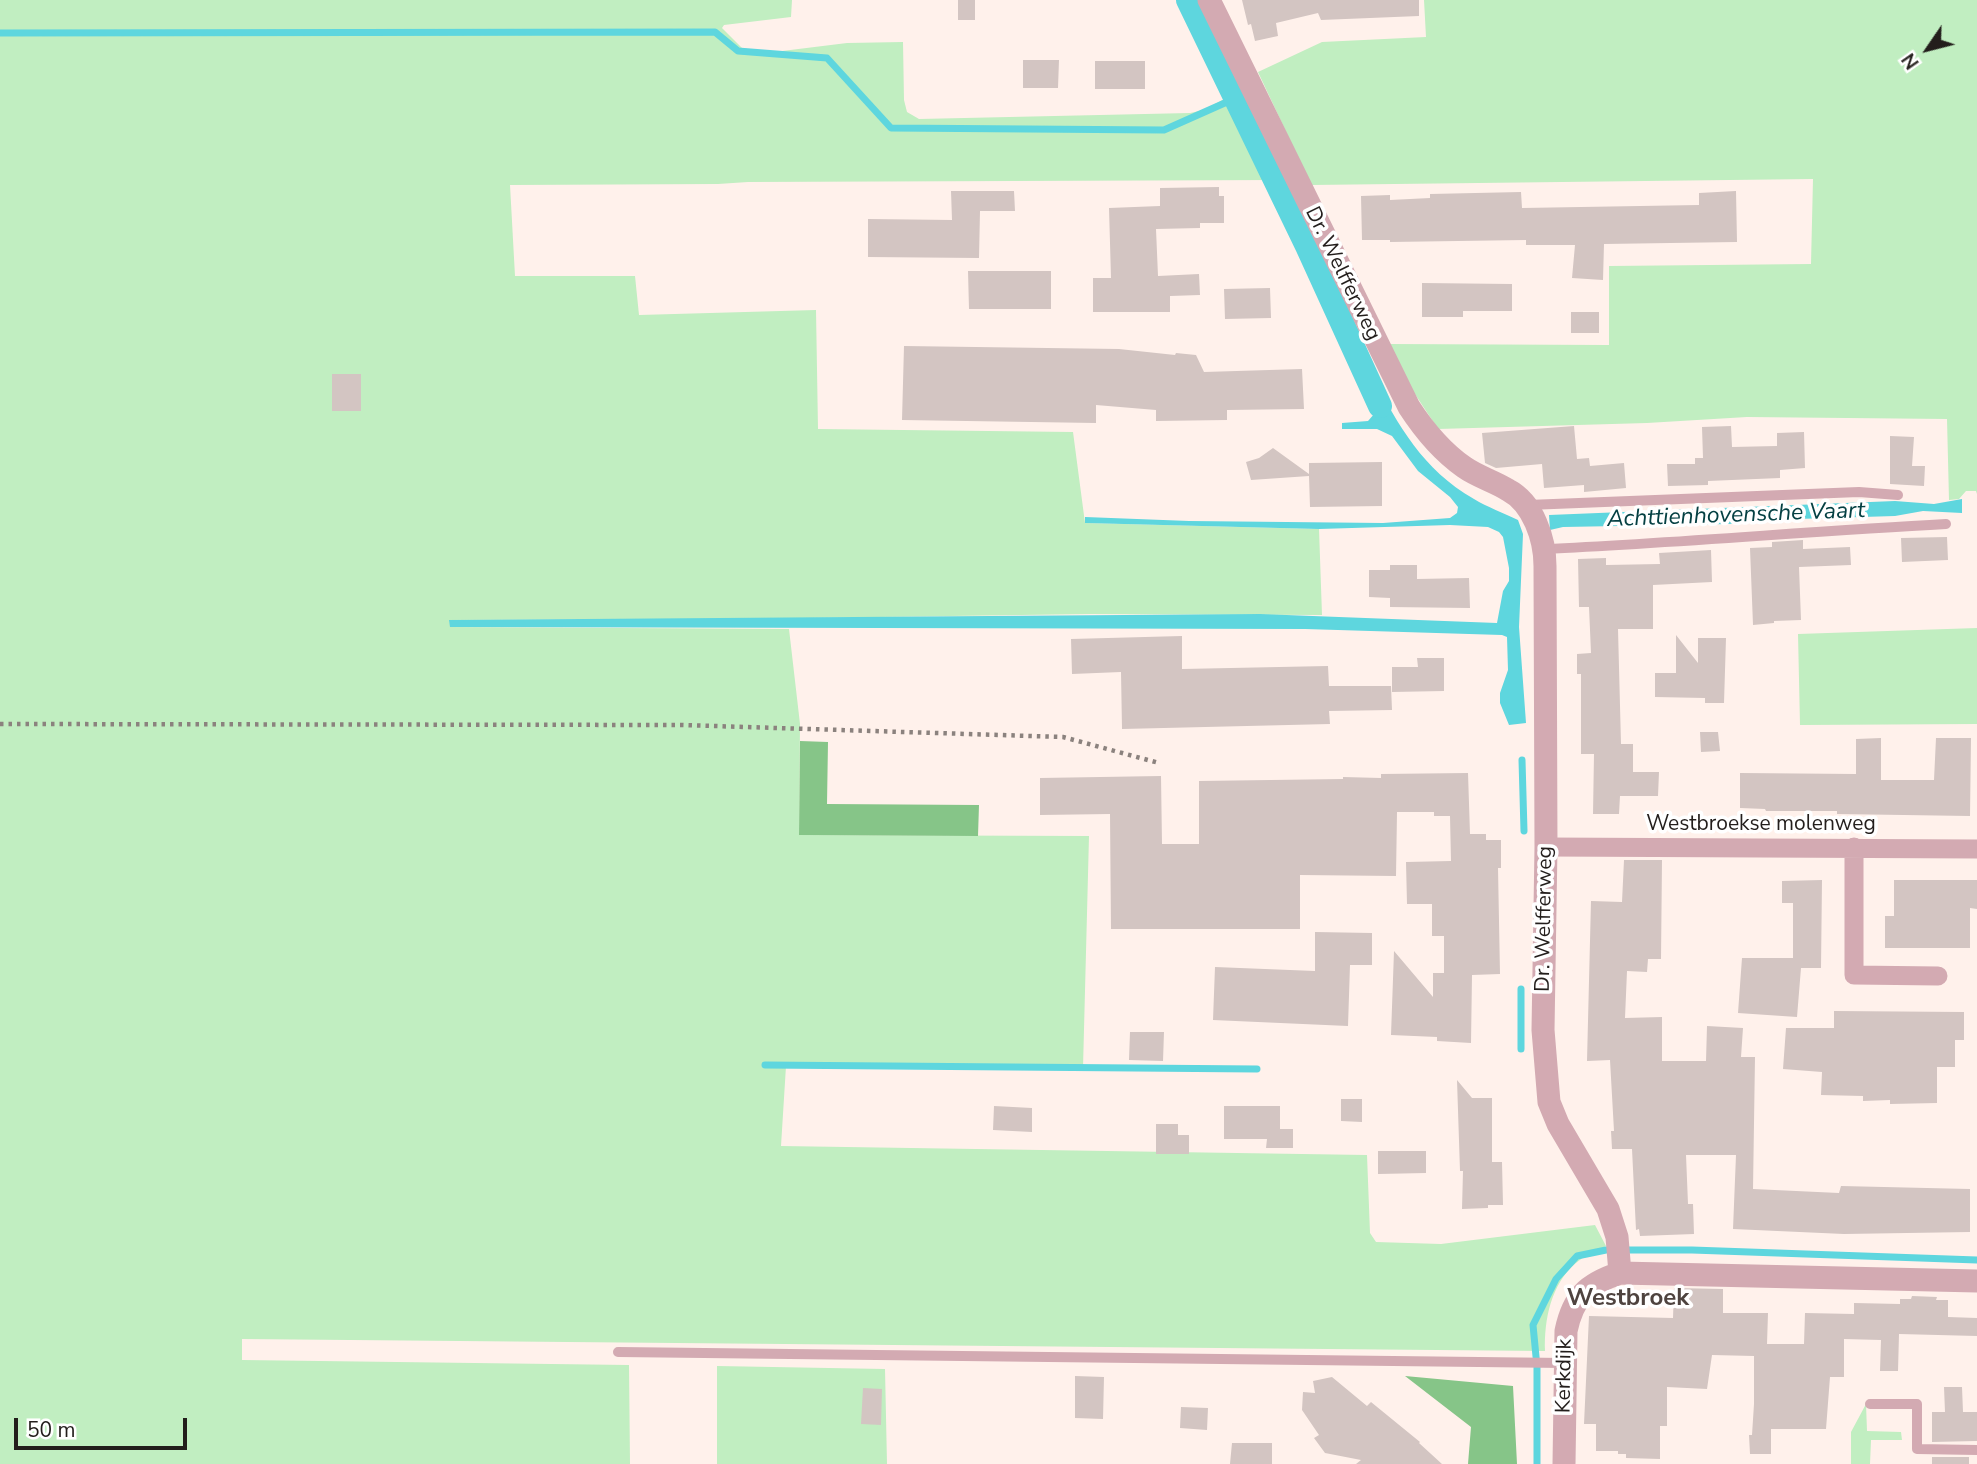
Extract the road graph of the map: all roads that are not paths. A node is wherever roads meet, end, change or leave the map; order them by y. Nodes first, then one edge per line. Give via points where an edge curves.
1 (1209, 0) edge
2 (1898, 495) dead end
3 (1526, 507) junction
4 (1946, 524) dead end
5 (1543, 547) junction
6 (1546, 847) junction
7 (1854, 847) junction
8 (1977, 849) edge
9 (1938, 976) dead end
10 (1619, 1260) junction
11 (1977, 1281) edge
12 (618, 1352) dead end
13 (1566, 1363) junction
14 (1870, 1404) dead end
15 (1977, 1450) edge
16 (1564, 1464) edge

1 - 3 street, Dr. Welfferweg via 1409,407 1447,454 1479,477 1509,490
2 - 3 lane via 1859,492
3 - 5 street, Dr. Welfferweg
4 - 5 lane via 1659,544
5 - 6 street, Dr. Welfferweg
6 - 7 street, Westbroekse molenweg
6 - 10 street, Dr. Welfferweg via 1543,1030 1549,1102 1608,1209
7 - 8 street, Westbroekse molenweg
7 - 9 street via 1854,975
10 - 11 street
10 - 13 street, Kerkdijk via 1573,1305 1566,1331
12 - 13 lane
13 - 16 street, Kerkdijk
14 - 15 lane via 1917,1404 1917,1449

